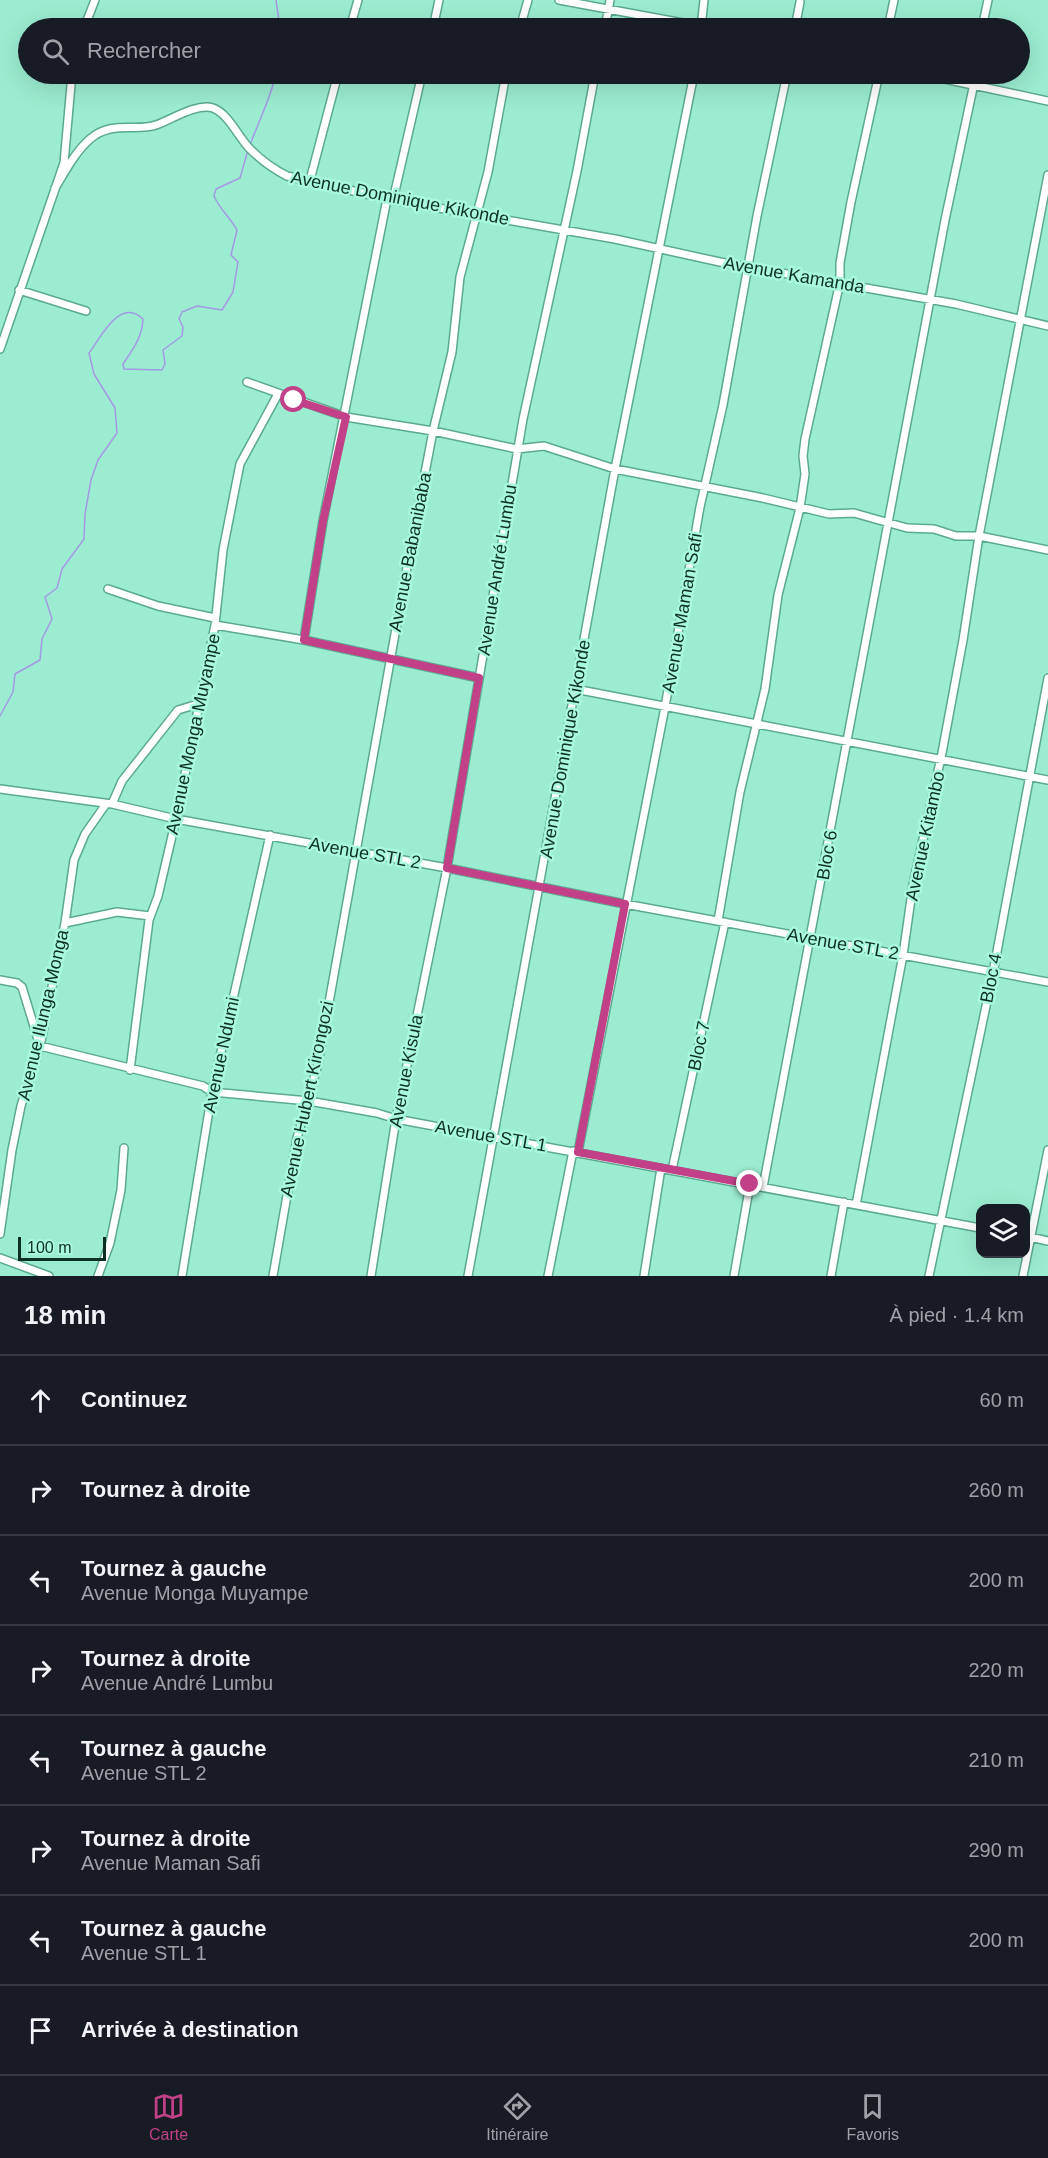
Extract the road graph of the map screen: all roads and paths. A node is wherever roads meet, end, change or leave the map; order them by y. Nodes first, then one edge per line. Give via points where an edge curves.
1 (95, 0) edge
2 (358, 0) edge
3 (440, 0) edge
4 (528, 0) edge
5 (559, 0) edge
6 (610, 0) edge
7 (704, 0) edge
8 (894, 0) edge
9 (988, 0) edge
10 (800, 2) dead end
11 (609, 10) junction
12 (88, 18) edge
13 (353, 18) edge
14 (436, 18) edge
15 (523, 18) edge
16 (607, 18) edge
17 (652, 18) edge
18 (702, 18) edge
19 (797, 18) edge
20 (890, 18) edge
21 (984, 18) edge
22 (71, 84) edge
23 (335, 84) edge
24 (419, 84) edge
25 (504, 84) edge
26 (593, 84) edge
27 (692, 84) edge
28 (785, 84) edge
29 (877, 84) edge
30 (969, 84) edge
31 (974, 85) junction
32 (1048, 101) edge
33 (1048, 175) edge
34 (310, 180) junction
35 (55, 188) junction
36 (390, 200) junction
37 (477, 215) junction
38 (564, 230) junction
39 (658, 248) junction
40 (748, 267) junction
41 (840, 282) junction
42 (19, 290) junction
43 (930, 300) junction
44 (86, 311) dead end
45 (1019, 320) junction
46 (1048, 326) edge
47 (0, 350) edge
48 (247, 382) dead end
49 (278, 394) junction
50 (346, 417) junction
51 (433, 431) junction
52 (517, 449) junction
53 (615, 469) junction
54 (705, 486) junction
55 (800, 508) junction
56 (888, 523) junction
57 (979, 536) junction
58 (1048, 550) edge
59 (108, 589) dead end
60 (215, 621) junction
61 (304, 640) junction
62 (390, 658) junction
63 (479, 678) junction
64 (1048, 678) edge
65 (575, 689) junction
66 (198, 704) junction
67 (665, 706) junction
68 (756, 725) junction
69 (848, 741) junction
70 (941, 758) junction
71 (1029, 776) junction
72 (1048, 780) edge
73 (0, 789) edge
74 (109, 804) junction
75 (176, 819) junction
76 (270, 835) junction
77 (356, 851) junction
78 (447, 868) junction
79 (541, 887) junction
80 (625, 904) junction
81 (150, 916) junction
82 (74, 922) junction
83 (722, 922) junction
84 (65, 923) junction
85 (62, 937) junction
86 (811, 938) junction
87 (903, 955) junction
88 (993, 972) junction
89 (0, 980) edge
90 (1048, 982) edge
91 (39, 1046) junction
92 (130, 1070) junction
93 (212, 1092) junction
94 (309, 1101) junction
95 (396, 1119) junction
96 (494, 1137) junction
97 (124, 1148) dead end
98 (1048, 1150) edge
99 (575, 1152) junction
100 (661, 1168) junction
101 (672, 1170) junction
102 (750, 1184) junction
103 (763, 1187) junction
104 (844, 1202) junction
105 (856, 1205) junction
106 (940, 1220) junction
107 (976, 1227) edge
108 (1030, 1228) edge
109 (0, 1234) edge
110 (1030, 1237) edge
111 (1048, 1241) edge
112 (0, 1258) edge
113 (1025, 1258) edge
114 (29, 1273) edge
115 (468, 1275) edge
116 (49, 1276) edge
117 (98, 1276) edge
118 (182, 1276) edge
119 (273, 1276) edge
120 (371, 1276) edge
121 (477, 1276) edge
122 (548, 1276) edge
123 (644, 1276) edge
124 (734, 1276) edge
125 (831, 1276) edge
126 (929, 1276) edge
127 (1023, 1276) edge

1 - 12 street
2 - 13 street
3 - 14 street
4 - 15 street
5 - 11 street
6 - 11 street
7 - 18 street
8 - 20 street
9 - 21 street
10 - 19 street
11 - 16 street
11 - 17 street
22 - 35 street via 67,149
23 - 34 street
24 - 36 street
25 - 37 street, Avenue Babanibaba
26 - 38 street, Avenue André Lumbu
27 - 39 street, Avenue Dominique Kikonde
28 - 40 street, Avenue Maman Safi
29 - 41 street, Bloc 7 via 850,202
30 - 31 street
31 - 32 street
31 - 43 street, Bloc 6
33 - 45 street, Avenue Kitambo
34 - 35 street, Avenue Dominique Kikonde via 275,170 211,107 154,126 130,125 103,132 90,139
34 - 36 street, Avenue Dominique Kikonde
35 - 42 street
36 - 37 street, Avenue Dominique Kikonde
36 - 50 street via 358,338
37 - 38 street, Avenue Dominique Kikonde
37 - 51 street, Avenue Babanibaba via 460,277 452,352
38 - 39 street, Avenue Dominique Kikonde
38 - 52 street, Avenue André Lumbu
39 - 40 street, Avenue Kamanda
39 - 53 street, Avenue Dominique Kikonde
40 - 41 street, Avenue Kamanda
40 - 54 street, Avenue Maman Safi
41 - 43 street, Avenue Kamanda
41 - 55 street, Bloc 7 via 805,439
42 - 44 street
42 - 47 street
43 - 45 street, Avenue Kamanda
43 - 56 street, Bloc 6
45 - 46 street, Avenue Kamanda
45 - 57 street, Avenue Kitambo
48 - 49 street
49 - 50 street
49 - 60 street via 240,464 223,550
50 - 51 street
50 - 61 street via 323,521
51 - 52 street
51 - 62 street, Avenue Babanibaba
52 - 53 street via 544,447
52 - 63 street, Avenue André Lumbu
53 - 54 street
53 - 65 street, Avenue Dominique Kikonde
54 - 55 street
54 - 67 street, Avenue Maman Safi
55 - 56 street via 829,514 854,513
55 - 68 street, Bloc 7 via 778,595
56 - 57 street via 956,536
56 - 69 street, Bloc 6
57 - 58 street
57 - 70 street, Avenue Kitambo
59 - 60 street
60 - 61 street, Avenue Monga Muyampe
60 - 66 street, Avenue Monga Muyampe
61 - 62 street, Avenue Monga Muyampe
62 - 63 street, Avenue Monga Muyampe
62 - 77 street, Avenue Babanibaba
63 - 78 street, Avenue André Lumbu
64 - 71 street, Bloc 4
65 - 67 street
65 - 79 street, Avenue Dominique Kikonde
66 - 74 street, Avenue Ilunga Monga via 178,710 122,781
66 - 75 street, Avenue Monga Muyampe
67 - 68 street
67 - 80 street, Avenue Maman Safi
68 - 69 street
68 - 83 street, Bloc 7 via 740,792
69 - 70 street
69 - 86 street, Bloc 6
70 - 71 street
70 - 87 street, Avenue Kitambo via 913,885
71 - 72 street
71 - 88 street, Bloc 4
73 - 74 street, Avenue STL 2
74 - 75 street, Avenue STL 2
74 - 84 street, Avenue Ilunga Monga via 79,846
75 - 76 street, Avenue STL 2
75 - 81 street, Avenue Monga Muyampe
76 - 77 street, Avenue STL 2
76 - 93 street, Avenue Ndumi
77 - 78 street, Avenue STL 2
77 - 94 street, Avenue Hubert Kirongozi
78 - 79 street, Avenue STL 2
78 - 95 street, Avenue Kisula
79 - 80 street, Avenue STL 2
79 - 96 street, Avenue Dominique Kikonde
80 - 83 street, Avenue STL 2
80 - 99 street, Avenue Maman Safi
81 - 82 street via 117,912
81 - 92 street, Avenue Monga Muyampe
82 - 84 street
82 - 85 street
83 - 86 street, Avenue STL 2
83 - 101 street, Bloc 7
84 - 85 street, Avenue Ilunga Monga
85 - 91 street, Avenue Ilunga Monga
86 - 87 street, Avenue STL 2
86 - 103 street, Bloc 6
87 - 88 street, Avenue STL 2
87 - 105 street, Avenue Kitambo
88 - 90 street, Avenue STL 2
88 - 106 street, Bloc 4
89 - 91 street via 22,987
91 - 92 street, Avenue STL 1
91 - 109 street, Avenue Ilunga Monga via 21,1106
92 - 93 street, Avenue STL 1 via 203,1086
93 - 94 street, Avenue STL 1
93 - 118 street, Avenue Ndumi
94 - 95 street, Avenue STL 1
94 - 119 street, Avenue Hubert Kirongozi via 297,1138
95 - 96 street, Avenue STL 1
95 - 120 street, Avenue Kisula
96 - 99 street, Avenue STL 1
96 - 115 street, Avenue Dominique Kikonde
97 - 117 street via 121,1190
98 - 108 street
99 - 100 street, Avenue STL 1
99 - 122 street, Avenue Maman Safi
100 - 101 street, Avenue STL 1
100 - 123 street
101 - 102 street, Avenue STL 1
102 - 103 street, Avenue STL 1
102 - 124 street
103 - 104 street, Avenue STL 1
104 - 105 street, Avenue STL 1
104 - 125 street
105 - 106 street, Avenue STL 1
106 - 107 street, Avenue STL 1
106 - 126 street, Bloc 4
110 - 111 street
112 - 114 street
113 - 127 street
114 - 116 street
115 - 121 street

